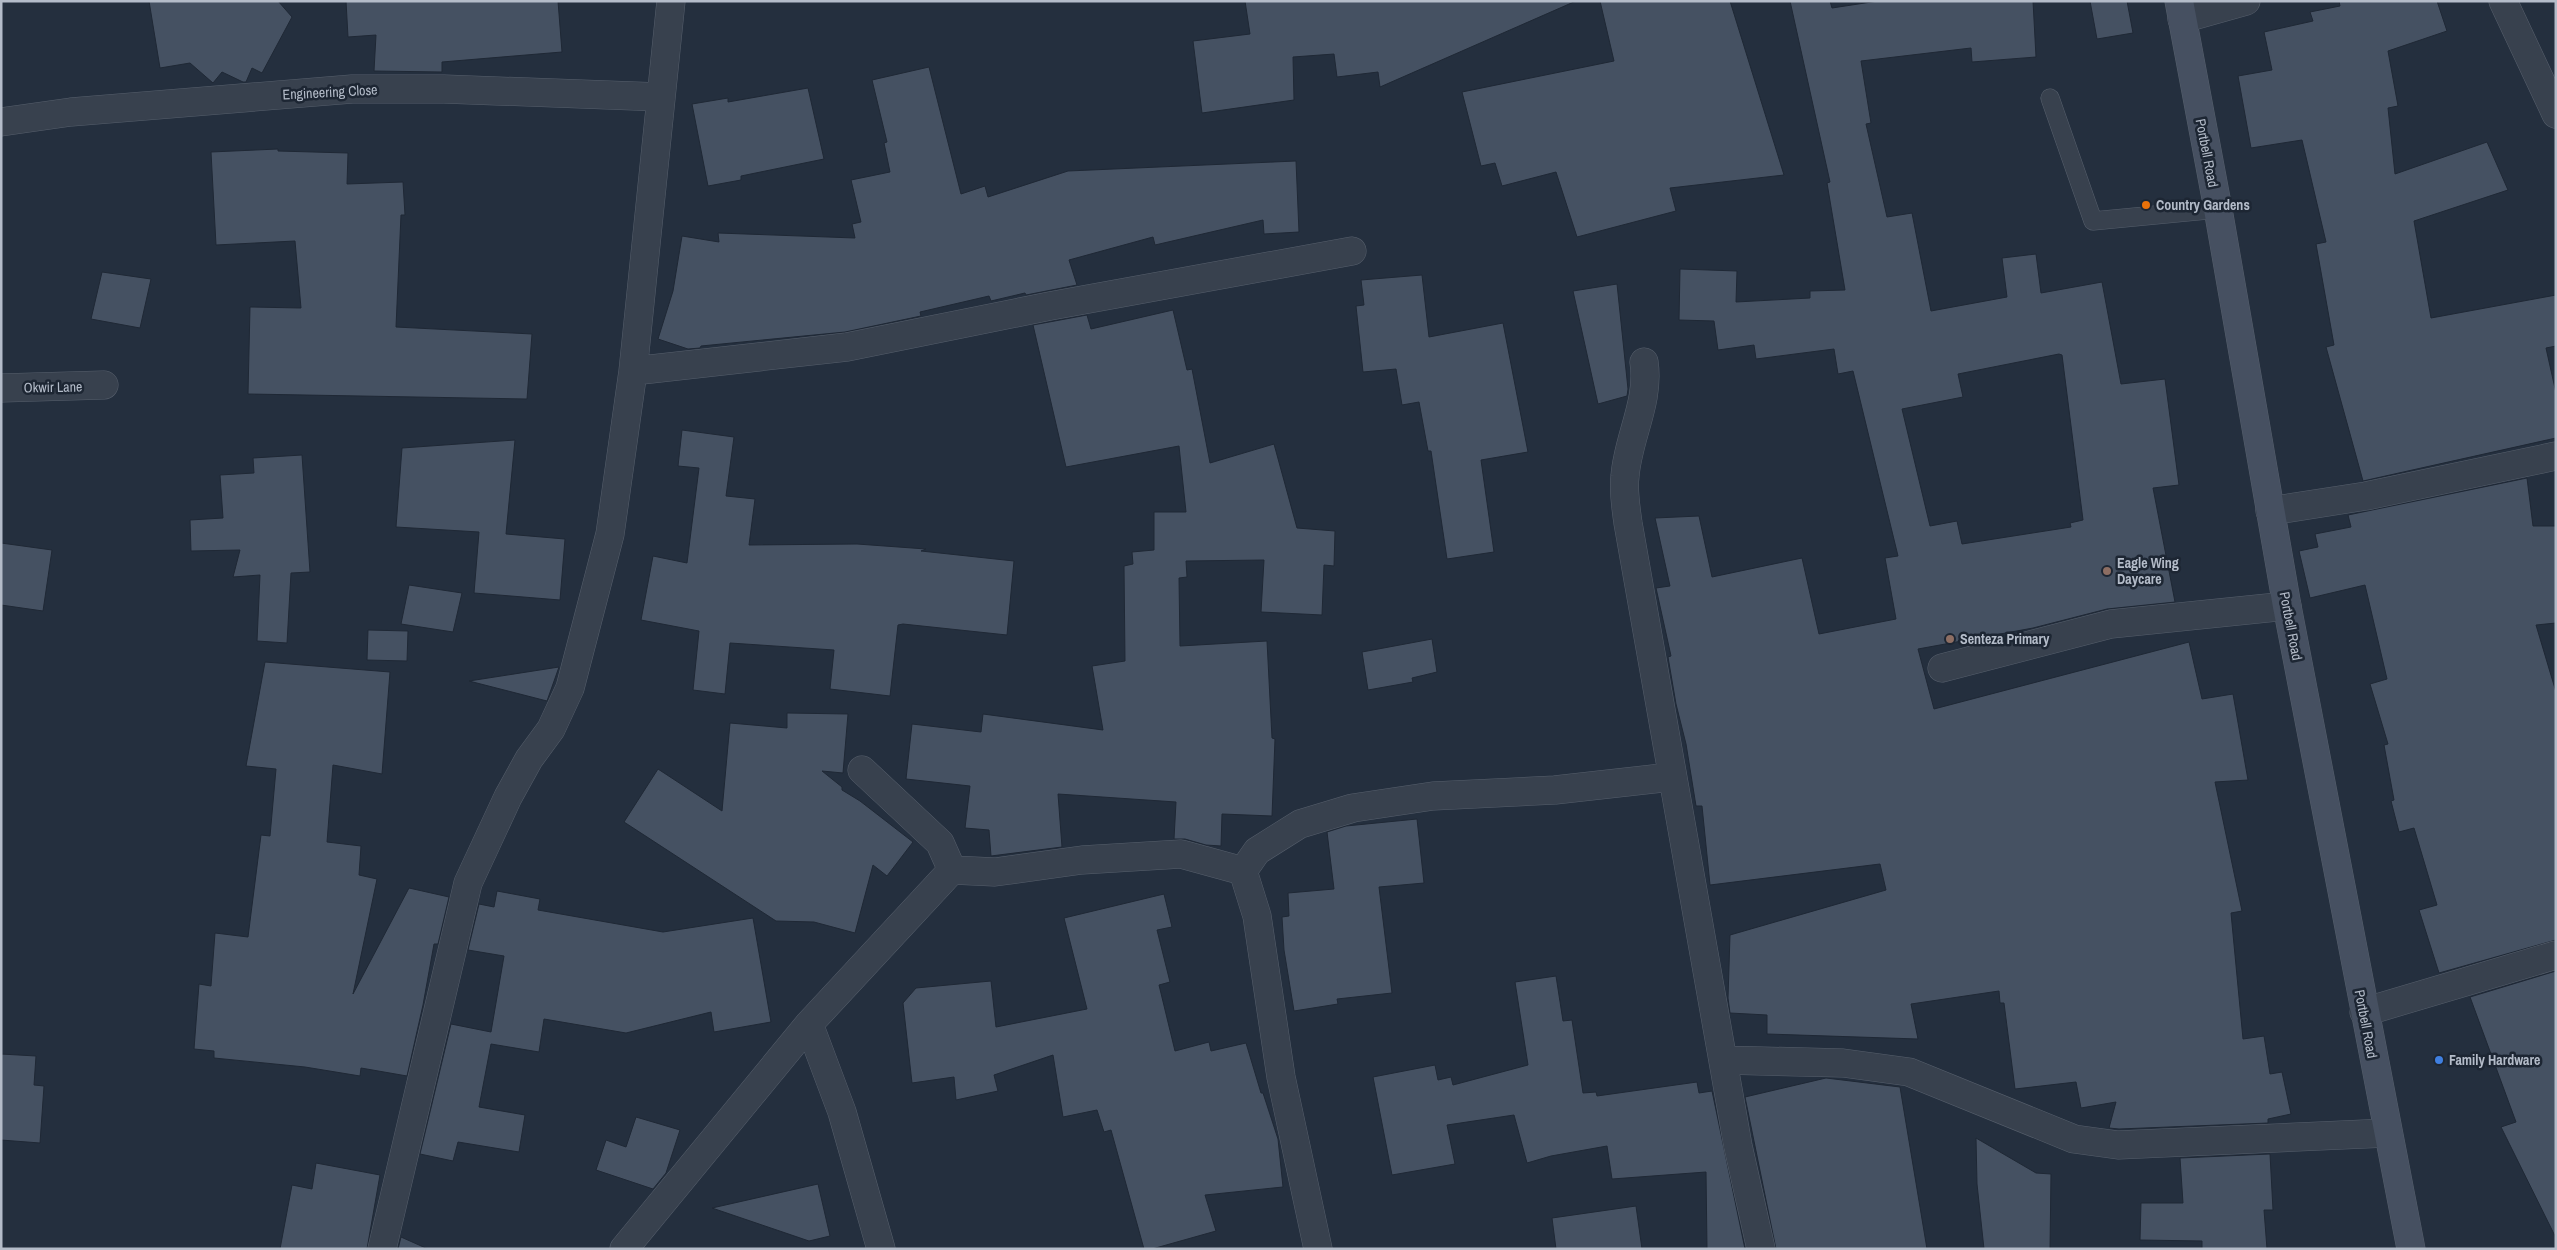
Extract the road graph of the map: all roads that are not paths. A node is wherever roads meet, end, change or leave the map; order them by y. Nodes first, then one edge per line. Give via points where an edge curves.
1 (671, 1) edge
2 (2246, 1) edge
3 (2503, 1) edge
4 (2180, 10) edge
5 (661, 97) junction
6 (2050, 98) dead end
7 (2556, 114) edge
8 (1, 122) edge
9 (2218, 209) junction
10 (1352, 251) dead end
11 (1644, 362) dead end
12 (634, 371) junction
13 (104, 385) dead end
14 (1, 388) edge
15 (2556, 456) edge
16 (2270, 511) junction
17 (2287, 606) junction
18 (1942, 668) dead end
19 (862, 770) dead end
20 (1671, 777) junction
21 (952, 870) junction
22 (1243, 871) junction
23 (2556, 955) edge
24 (2364, 1012) junction
25 (809, 1024) junction
26 (1723, 1060) junction
27 (2387, 1133) junction
28 (382, 1249) edge
29 (624, 1249) edge
30 (881, 1249) edge
31 (1318, 1249) edge
32 (1761, 1249) edge
33 (2411, 1249) edge

1 - 5 street
2 - 4 street
3 - 7 street
4 - 9 main road, Portbell Road
5 - 8 street, Engineering Close via 352,89 71,112
5 - 12 street
6 - 9 lane via 2093,222
9 - 16 main road, Portbell Road
10 - 12 street via 847,347
11 - 20 street via 1647,378 1644,403 1624,478 1628,523
12 - 28 street via 610,534 570,688 551,729 508,797 468,883
13 - 14 street, Okwir Lane
15 - 16 street via 2366,496
16 - 17 main road, Portbell Road
17 - 18 street via 2111,624
17 - 24 main road, Portbell Road
19 - 21 street via 940,843
20 - 22 street via 1555,790 1434,796 1353,808 1300,824 1257,851
20 - 26 street
21 - 22 street via 994,872 1082,860 1181,854
21 - 25 street
22 - 31 street via 1257,916 1281,1076
23 - 24 street
24 - 27 main road, Portbell Road
25 - 29 street
25 - 30 street via 842,1112
26 - 27 street via 1843,1062 1908,1072 2074,1139 2118,1145
26 - 32 street
27 - 33 main road, Portbell Road

